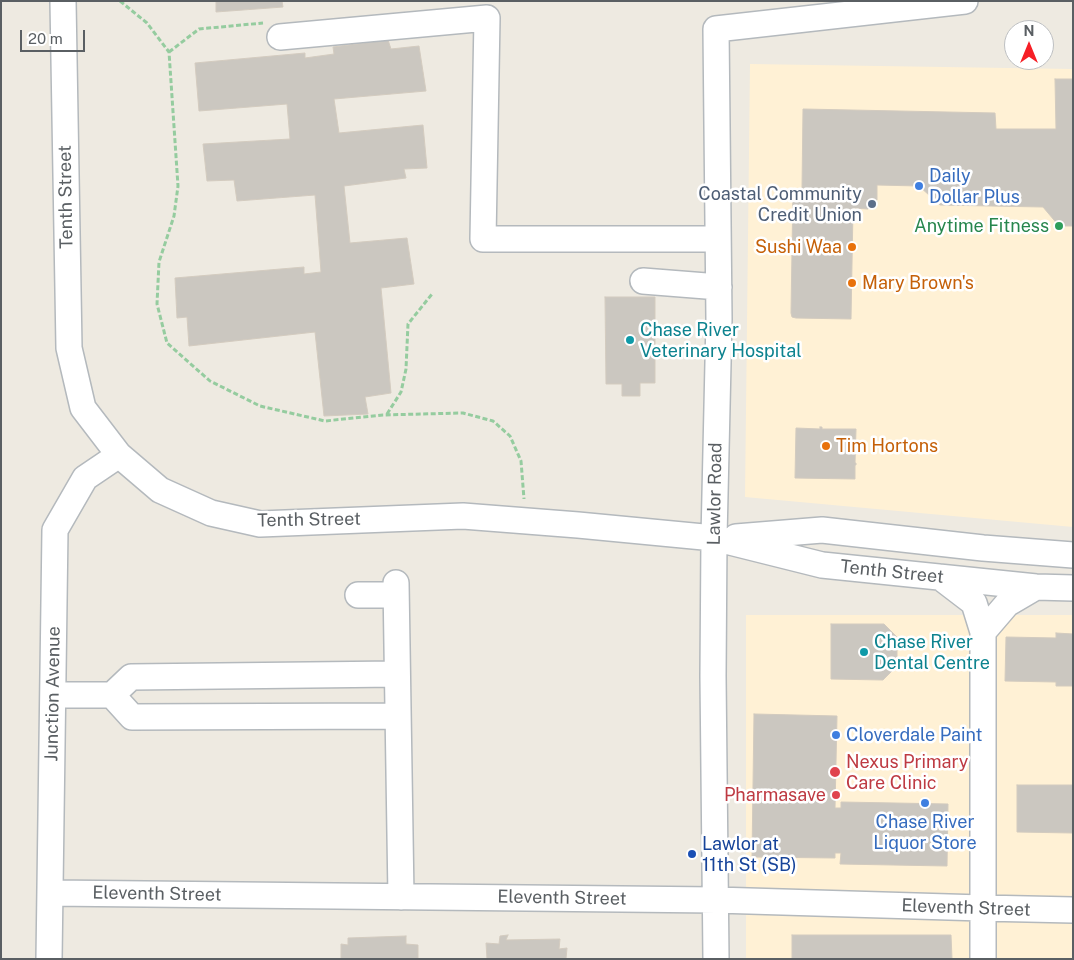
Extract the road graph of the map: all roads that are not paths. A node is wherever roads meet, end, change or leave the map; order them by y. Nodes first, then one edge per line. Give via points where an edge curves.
1 (63, 1) edge
2 (965, 1) edge
3 (813, 10) edge
4 (280, 37) road end
5 (718, 239) junction
6 (643, 282) dead end
7 (719, 287) junction
8 (119, 455) junction
9 (714, 538) junction
10 (1073, 554) edge
11 (940, 577) junction
12 (1036, 587) junction
13 (1073, 588) edge
14 (358, 595) dead end
15 (982, 632) junction
16 (397, 674) junction
17 (53, 695) junction
18 (112, 695) junction
19 (398, 716) junction
20 (50, 893) junction
21 (401, 897) junction
22 (716, 900) junction
23 (982, 908) junction
24 (1073, 910) edge
25 (49, 959) edge
26 (716, 959) edge
27 (983, 959) edge

1 - 8 street, Tenth Street via 70,348 83,408
2 - 3 street
3 - 5 street, Lawlor Road via 716,28
4 - 5 street via 487,18 483,239
5 - 7 street, Lawlor Road
6 - 7 street
7 - 9 street, Lawlor Road
8 - 9 street, Tenth Street via 160,490 212,513 260,524 463,516
8 - 17 street, Junction Avenue via 85,478 56,530
9 - 10 street, Tenth Street via 822,530 983,548
9 - 11 street, Tenth Street via 822,564
9 - 22 street, Lawlor Road
11 - 12 street, Tenth Street
11 - 15 street via 974,603
12 - 13 street, Tenth Street
12 - 15 street via 1007,604
14 - 16 street via 396,589
15 - 23 street
16 - 18 street via 131,677
16 - 19 street
17 - 18 street
17 - 20 street, Junction Avenue
18 - 19 street via 132,718
19 - 21 street
20 - 21 street, Eleventh Street
20 - 25 street, Junction Avenue
21 - 22 street, Eleventh Street
22 - 23 street, Eleventh Street
22 - 26 street, Lawlor Road
23 - 24 street, Eleventh Street
23 - 27 street

